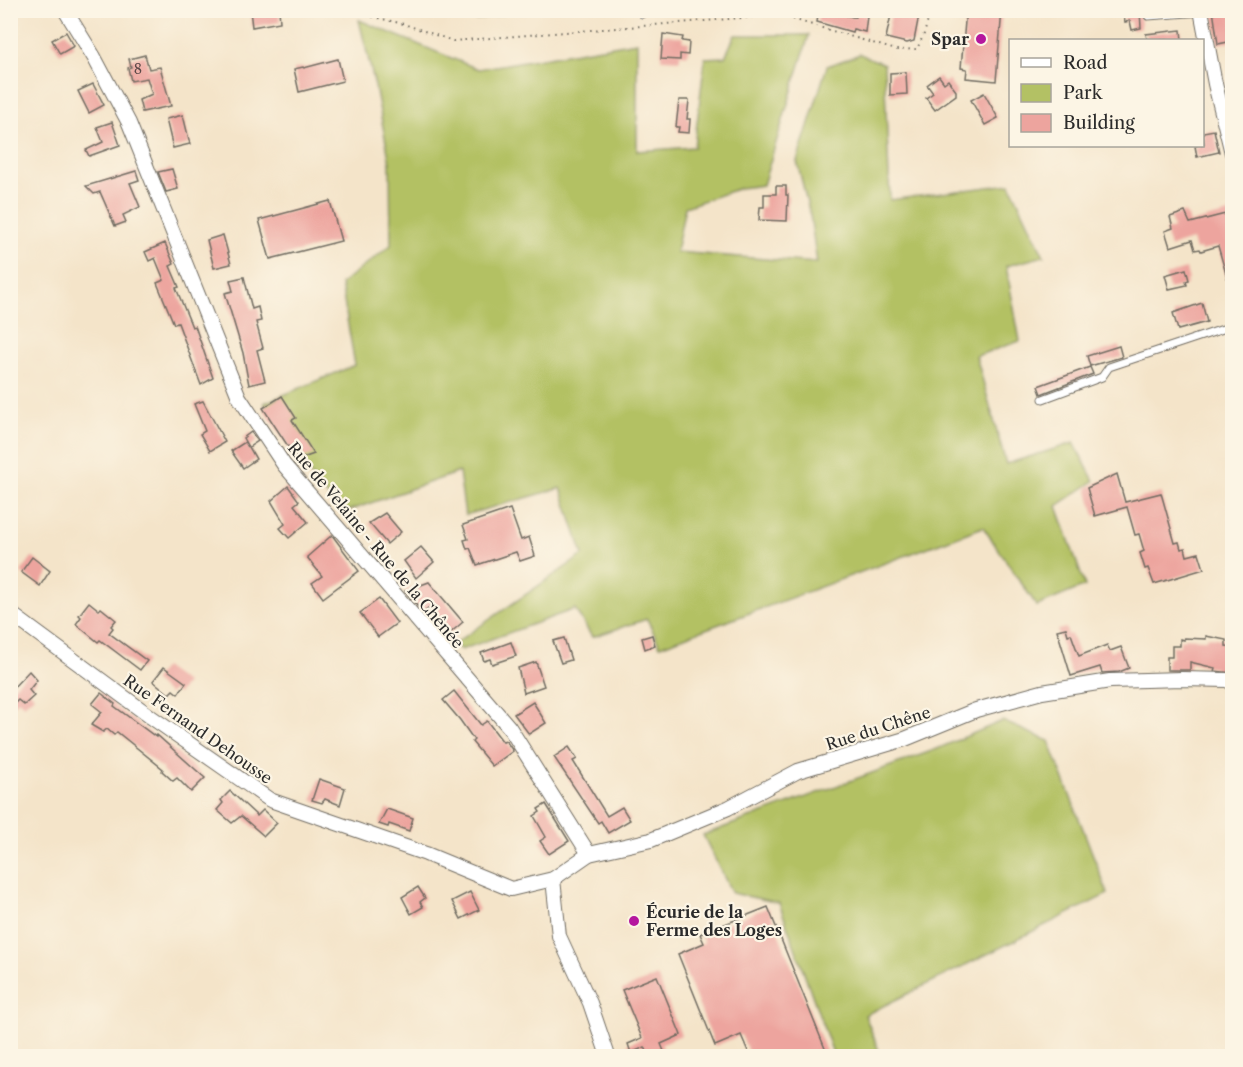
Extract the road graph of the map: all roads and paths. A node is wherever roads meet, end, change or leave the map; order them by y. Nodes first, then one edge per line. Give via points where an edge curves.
1 (65, 10) edge
2 (343, 10) edge
3 (931, 10) edge
4 (1146, 10) edge
5 (1202, 11) edge
6 (1233, 153) edge
7 (1233, 326) edge
8 (1043, 399) dead end
9 (10, 614) edge
10 (1233, 683) edge
11 (589, 854) junction
12 (553, 879) junction
13 (608, 1056) edge

1 - 11 street, Rue de Velaine - Rue de la Chênée via 129,123 239,397 284,465 509,726
2 - 3 path via 404,24 453,41 779,15 896,50 917,49
4 - 5 lane via 1148,16
5 - 6 street
7 - 8 lane via 1109,367 1102,377
9 - 12 street, Rue Fernand Dehousse via 270,800 426,854 511,889
10 - 11 street, Rue du Chêne via 1182,679 1110,681 1042,692 976,710 905,739 798,771 728,808 651,840
11 - 12 street, Rue du Chêne
12 - 13 street via 559,936 590,1003

